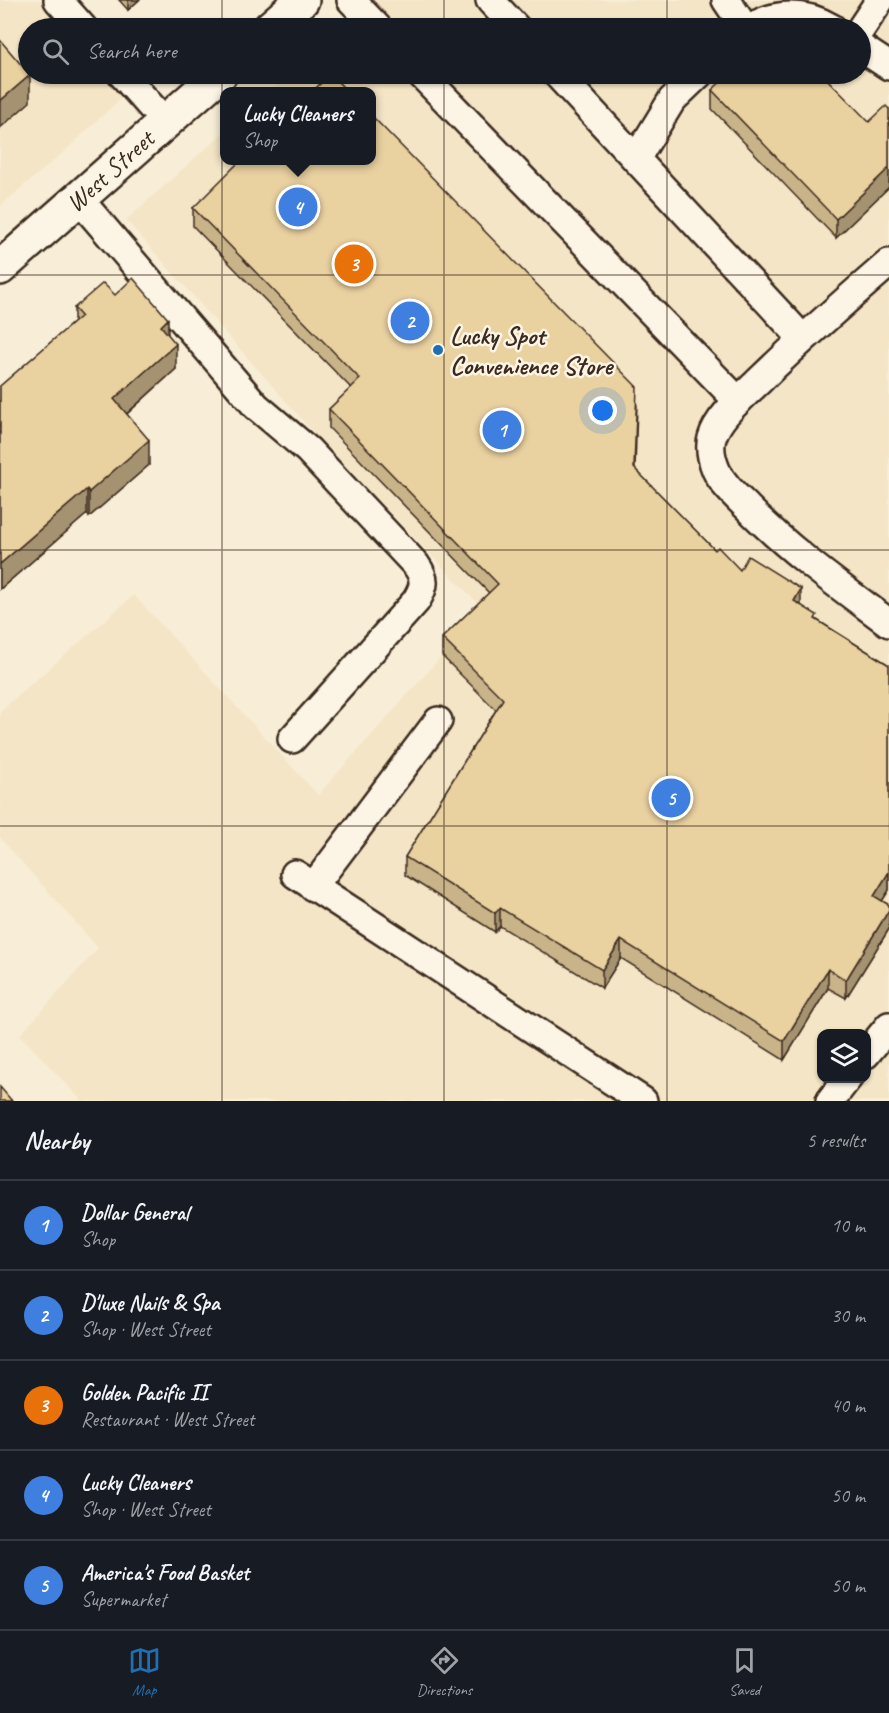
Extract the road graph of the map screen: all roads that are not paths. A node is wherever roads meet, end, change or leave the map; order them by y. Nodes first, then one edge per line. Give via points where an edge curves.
1 (58, 0) edge
2 (302, 0) edge
3 (351, 0) edge
4 (490, 0) edge
5 (726, 0) edge
6 (880, 0) edge
7 (74, 18) edge
8 (281, 18) edge
9 (368, 18) edge
10 (507, 18) edge
11 (738, 18) edge
12 (776, 18) edge
13 (810, 18) edge
14 (869, 18) edge
15 (871, 54) edge
16 (889, 66) edge
17 (131, 84) edge
18 (209, 84) edge
19 (431, 84) edge
20 (566, 84) edge
21 (689, 84) edge
22 (165, 122) junction
23 (636, 159) junction
24 (79, 199) junction
25 (889, 262) edge
26 (0, 268) edge
27 (802, 338) junction
28 (738, 401) junction
29 (889, 623) edge
30 (438, 722) dead end
31 (292, 739) dead end
32 (889, 1026) edge
33 (871, 1049) edge
34 (844, 1083) edge
35 (643, 1101) edge
36 (830, 1101) edge

1 - 7 lane
2 - 8 main road
3 - 9 lane
4 - 10 lane
5 - 11 lane
6 - 14 lane
12 - 13 lane
15 - 16 lane
17 - 22 lane
18 - 22 main road, West Street
19 - 28 lane
20 - 23 lane
21 - 23 lane via 672,100
22 - 24 main road, West Street
23 - 27 lane
24 - 26 main road, West Street
24 - 31 lane via 256,406 308,450 422,573 424,582 416,601
25 - 27 lane
27 - 28 lane
28 - 29 lane via 720,421 712,438 711,455 727,487 780,538
30 - 35 lane via 304,880
32 - 33 lane
34 - 36 lane

